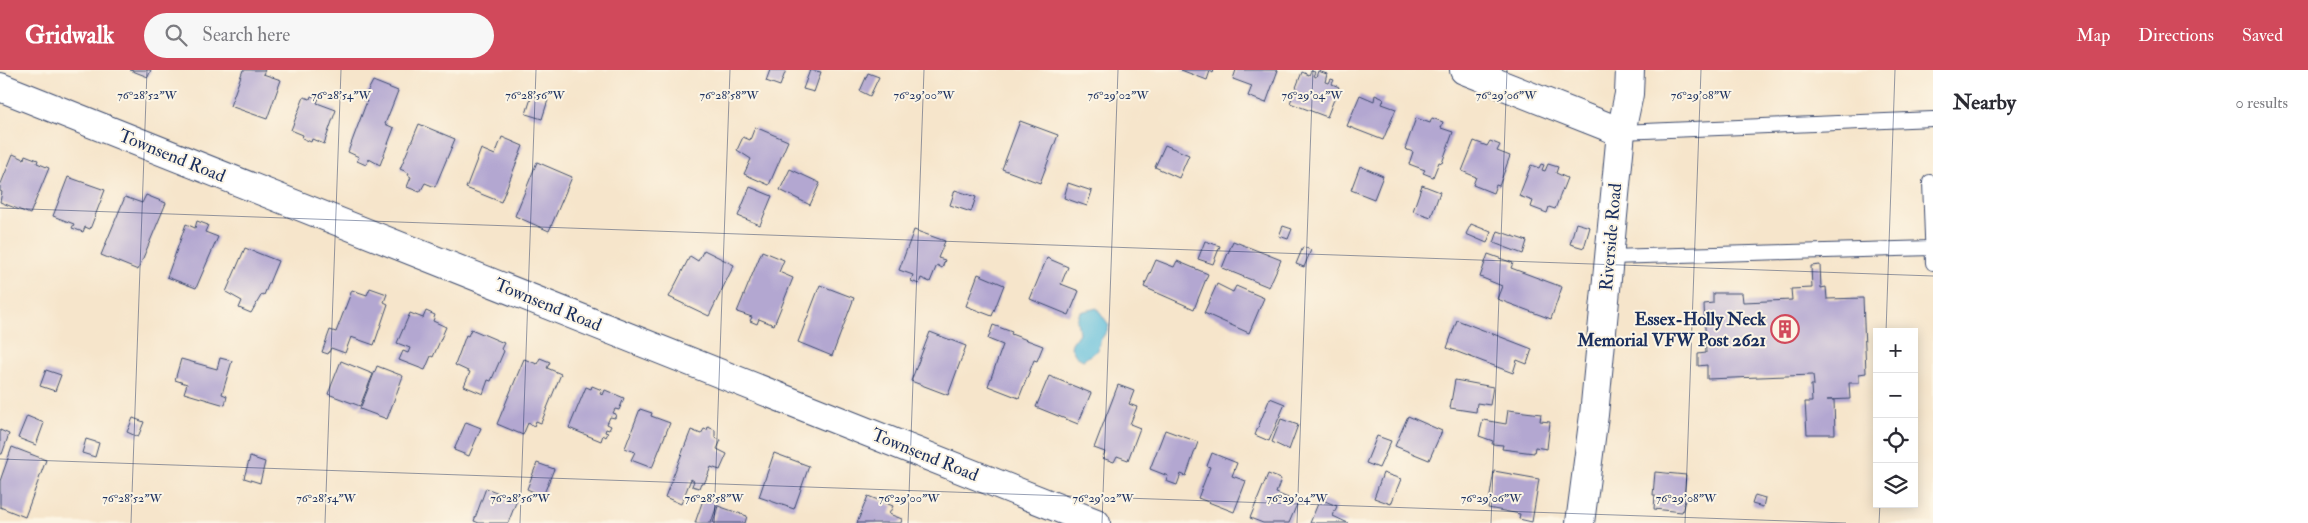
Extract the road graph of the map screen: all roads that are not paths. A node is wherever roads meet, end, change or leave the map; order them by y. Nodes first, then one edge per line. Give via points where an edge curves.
1 (1464, 70) edge
2 (1630, 70) edge
3 (0, 87) edge
4 (1933, 119) edge
5 (1621, 132) junction
6 (1930, 182) dead end
7 (1932, 248) edge
8 (1609, 257) junction
9 (1933, 263) edge
10 (1096, 523) edge
11 (1580, 523) edge

1 - 5 street
2 - 5 street, Riverside Road
3 - 10 street, Townsend Road
4 - 5 lane
5 - 8 street, Riverside Road
6 - 7 lane
7 - 8 lane
7 - 9 lane
8 - 11 street, Riverside Road

